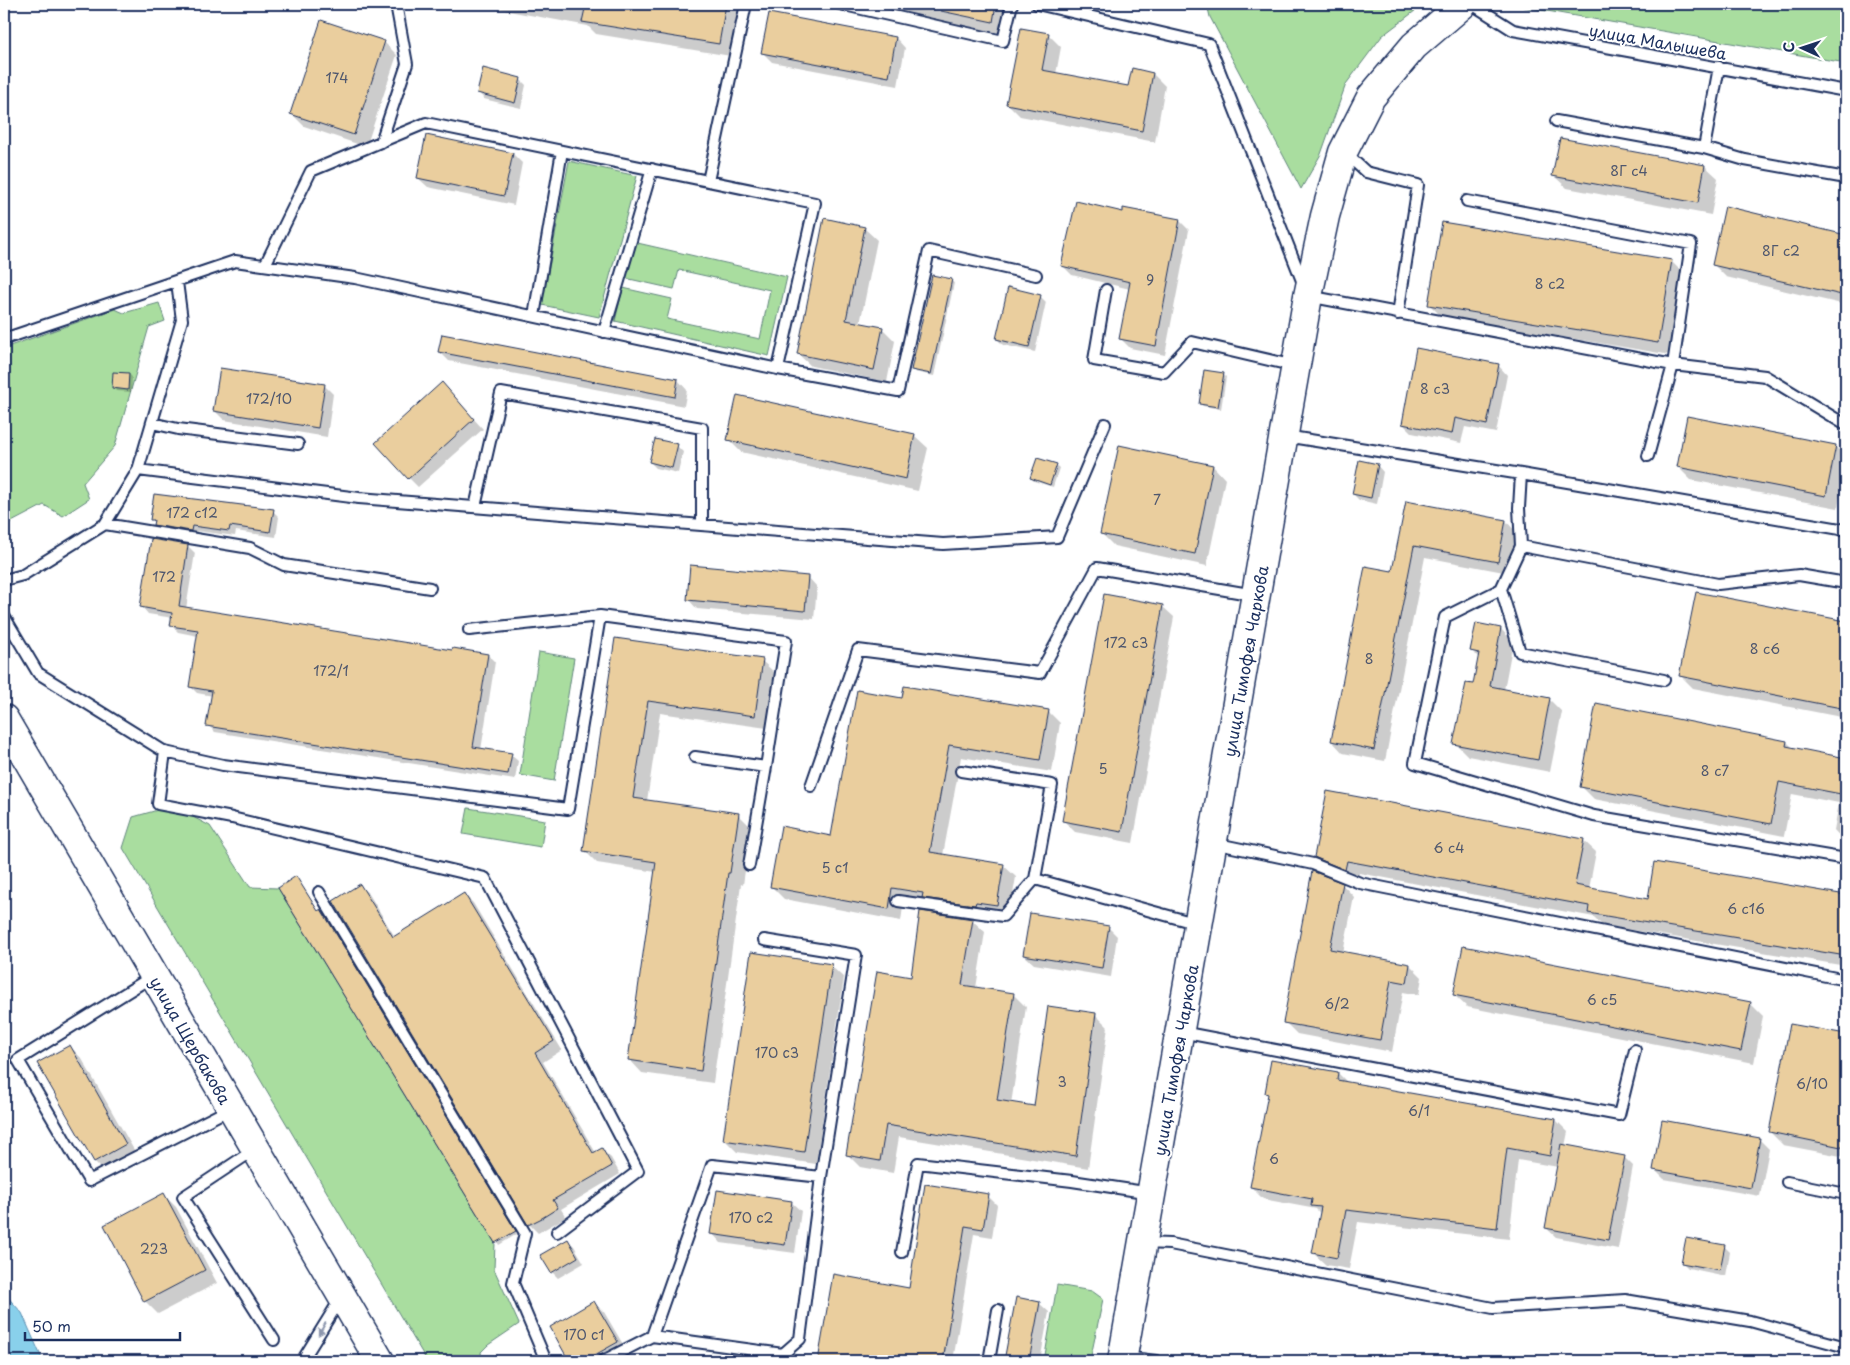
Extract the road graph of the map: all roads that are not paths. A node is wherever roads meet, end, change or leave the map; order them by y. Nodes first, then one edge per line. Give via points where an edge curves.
1 (396, 4) edge
2 (746, 4) edge
3 (840, 4) edge
4 (1012, 4) edge
5 (1037, 4) edge
6 (1463, 4) edge
7 (1472, 4) edge
8 (1720, 68) junction
9 (1846, 91) edge
10 (1556, 121) dead end
11 (381, 142) junction
12 (1704, 148) junction
13 (562, 151) junction
14 (1343, 152) junction
15 (652, 169) junction
16 (1846, 178) edge
17 (708, 181) junction
18 (1467, 202) dead end
19 (265, 265) junction
20 (1036, 275) dead end
21 (177, 282) junction
22 (1106, 290) dead end
23 (1308, 296) junction
24 (1398, 314) junction
25 (534, 316) junction
26 (604, 332) junction
27 (4, 339) edge
28 (1673, 365) junction
29 (1296, 366) junction
30 (778, 369) junction
31 (152, 423) junction
32 (1105, 424) dead end
33 (1846, 425) edge
34 (1284, 436) junction
35 (298, 444) dead end
36 (1648, 456) dead end
37 (138, 470) junction
38 (1521, 474) junction
39 (475, 507) junction
40 (105, 524) junction
41 (702, 525) junction
42 (1846, 530) edge
43 (1521, 546) junction
44 (4, 580) edge
45 (1846, 583) edge
46 (430, 588) dead end
47 (1501, 589) junction
48 (1256, 595) junction
49 (4, 616) edge
50 (600, 616) junction
51 (469, 630) dead end
52 (1664, 680) dead end
53 (4, 719) edge
54 (165, 752) junction
55 (695, 757) dead end
56 (766, 767) junction
57 (961, 770) dead end
58 (811, 786) dead end
59 (1213, 844) junction
60 (1846, 859) edge
61 (749, 865) dead end
62 (1035, 879) junction
63 (319, 892) dead end
64 (898, 901) dead end
65 (1199, 924) junction
66 (764, 940) dead end
67 (153, 975) junction
68 (1846, 980) edge
69 (1180, 1031) junction
70 (1634, 1050) dead end
71 (231, 1108) junction
72 (255, 1150) junction
73 (821, 1177) junction
74 (1786, 1182) dead end
75 (1152, 1193) junction
76 (1846, 1194) edge
77 (557, 1232) dead end
78 (1143, 1243) junction
79 (902, 1252) dead end
80 (341, 1297) junction
81 (998, 1310) dead end
82 (652, 1336) junction
83 (274, 1340) dead end
84 (1846, 1347) edge
85 (1123, 1359) edge
86 (302, 1361) edge
87 (380, 1361) edge
88 (546, 1361) edge
89 (603, 1361) edge
90 (989, 1361) edge
91 (1156, 1361) edge

1 - 11 lane via 407,64
2 - 17 lane
3 - 4 lane via 1003,41
5 - 23 lane via 1209,44
6 - 14 main road, улица Тимофея Чаркова via 1414,46 1371,97
7 - 8 lane, улица Малышева via 1513,30
8 - 9 lane, улица Малышева
8 - 12 lane
10 - 12 lane
11 - 13 lane via 426,123
11 - 19 lane via 311,171
12 - 16 lane via 1745,160
13 - 15 lane
13 - 25 lane
14 - 23 main road, улица Тимофея Чаркова
14 - 24 lane via 1366,172 1418,185
15 - 17 lane
15 - 26 lane
17 - 30 lane via 815,203
18 - 28 lane via 1691,244
19 - 21 lane via 235,261
19 - 25 lane via 355,278
20 - 30 lane via 928,251 898,392
21 - 27 lane
21 - 31 lane via 182,320
22 - 29 lane via 1094,360 1164,372 1192,342
23 - 24 lane
23 - 29 main road, улица Тимофея Чаркова
24 - 28 lane
25 - 26 lane
26 - 30 lane
28 - 33 lane via 1765,376
28 - 36 lane
29 - 34 main road, улица Тимофея Чаркова
31 - 35 lane via 178,430
31 - 37 lane
32 - 41 lane via 1057,537 943,544
34 - 38 lane
34 - 48 main road, улица Тимофея Чаркова
37 - 39 lane via 359,498
37 - 40 lane
38 - 42 lane
38 - 43 lane
39 - 41 lane
39 - 41 lane via 501,393 702,428
40 - 44 lane via 23,575
40 - 46 lane via 250,548 284,565
43 - 45 lane via 1718,584 1799,575
43 - 47 lane
47 - 52 lane via 1520,652
47 - 60 lane via 1445,617 1415,763 1594,816
48 - 58 lane via 1097,568 1040,673 858,650
48 - 59 main road, улица Тимофея Чаркова
49 - 54 lane via 38,673
50 - 51 lane
50 - 54 lane via 568,808 223,765
50 - 56 lane via 786,642
53 - 67 main road, улица Щербакова
54 - 77 lane via 158,804 232,818 484,878 638,1171
55 - 56 lane
56 - 61 lane
57 - 62 lane via 1052,785
59 - 65 main road, улица Тимофея Чаркова
59 - 68 lane via 1313,864 1360,883
62 - 64 lane via 1003,916
62 - 65 lane
63 - 88 lane via 525,1233 513,1283
65 - 69 main road, улица Тимофея Чаркова
66 - 73 lane via 856,955
67 - 71 main road, улица Щербакова
67 - 71 lane via 18,1060 37,1093 89,1181
69 - 70 lane via 1620,1114
69 - 75 main road, улица Тимофея Чаркова
71 - 72 main road, улица Щербакова
72 - 80 main road, улица Щербакова
72 - 83 lane via 184,1197
73 - 82 lane via 712,1165
73 - 82 lane via 800,1338 783,1354
74 - 76 lane
75 - 78 main road, улица Тимофея Чаркова
75 - 79 lane via 918,1163
78 - 84 lane via 1170,1244 1493,1308 1624,1300 1750,1321
78 - 85 main road, улица Тимофея Чаркова
80 -> 86 lane
80 - 87 main road, улица Щербакова
81 - 90 lane
82 - 89 lane
85 - 91 lane

